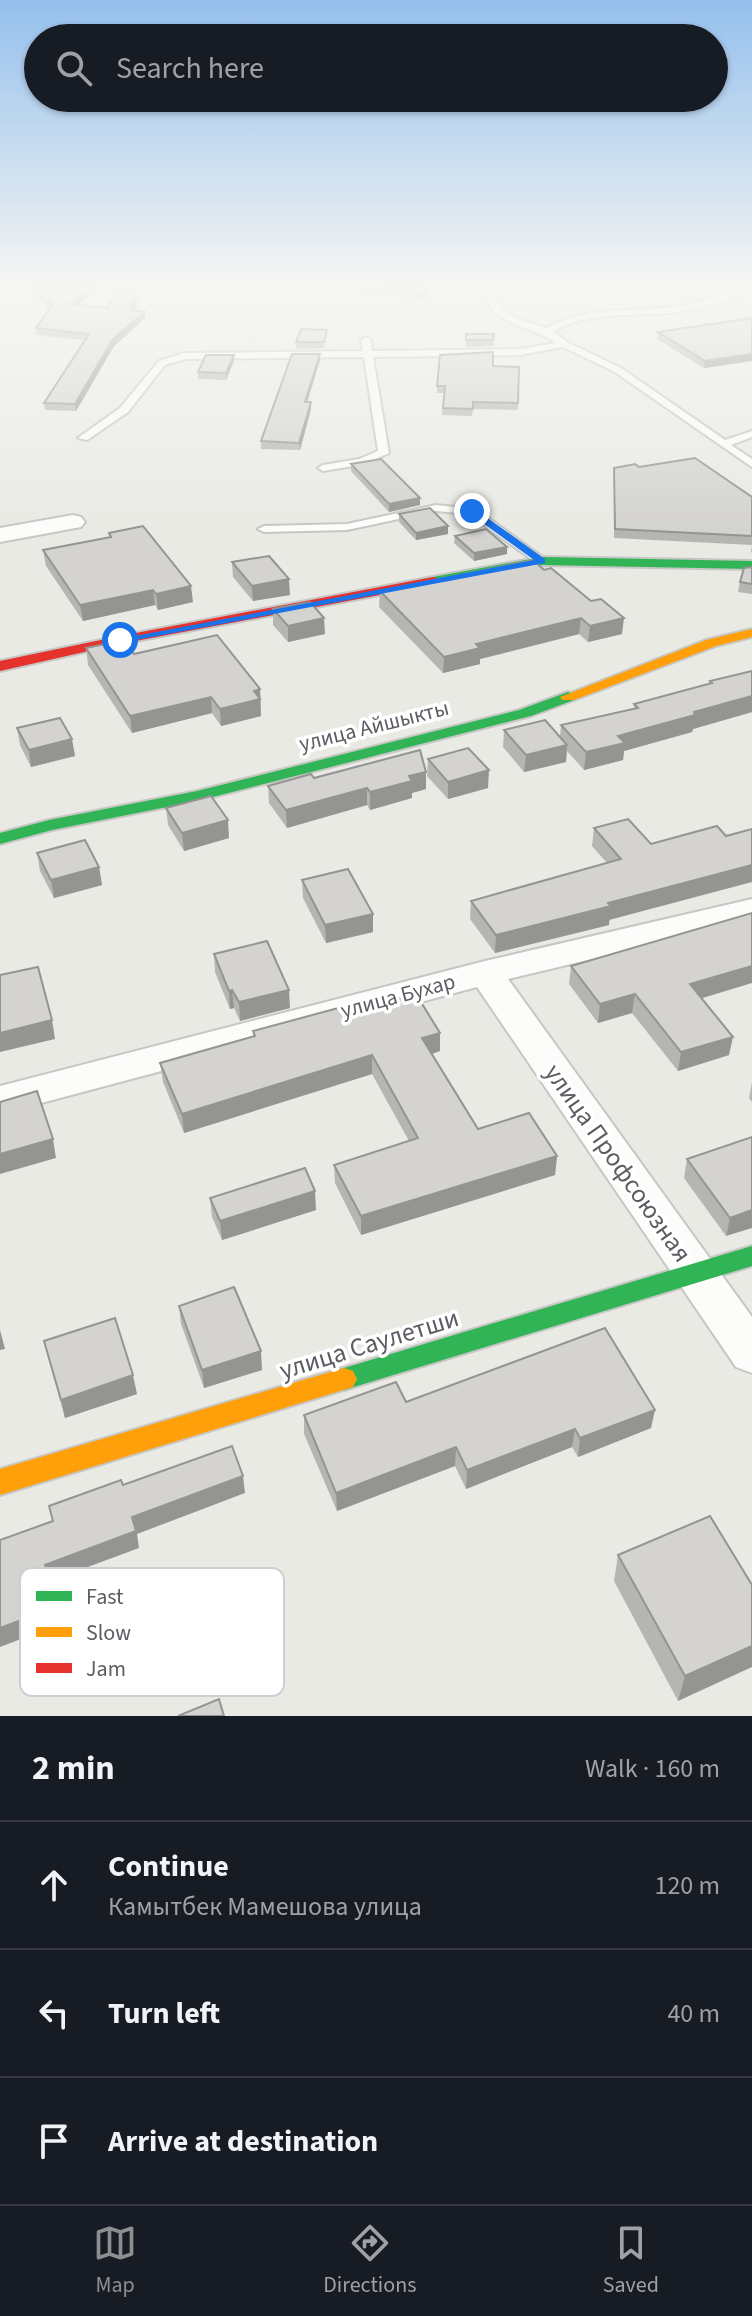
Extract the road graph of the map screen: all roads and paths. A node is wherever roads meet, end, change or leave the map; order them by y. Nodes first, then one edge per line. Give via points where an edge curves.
1 (158, 368) edge
2 (370, 368) edge
3 (614, 368) edge
4 (752, 434) edge
5 (83, 438) dead end
6 (723, 444) junction
7 (752, 464) edge
8 (323, 468) dead end
9 (73, 522) dead end
10 (264, 529) dead end
11 (0, 535) edge
12 (542, 561) junction
13 (752, 565) edge
14 (752, 633) edge
15 (0, 666) edge
16 (0, 839) edge
17 (752, 910) edge
18 (485, 973) junction
19 (0, 1100) edge
20 (752, 1256) edge
21 (696, 1273) junction
22 (752, 1353) edge
23 (0, 1482) edge

1 - 5 lane via 124,410
2 - 8 lane via 384,453
3 - 6 lane
4 - 6 lane
6 - 7 lane
9 - 11 street
10 - 12 lane via 347,527 436,508 472,511
12 - 13 street
12 - 15 street
14 - 16 street, улица Айшыкты via 711,643 525,713 197,796
17 - 18 street, улица Бухар
18 - 19 street, улица Бухар
18 - 21 street, улица Профсоюзная
20 - 21 street, улица Саулетши
21 - 22 street, улица Профсоюзная
21 - 23 street, улица Саулетши

